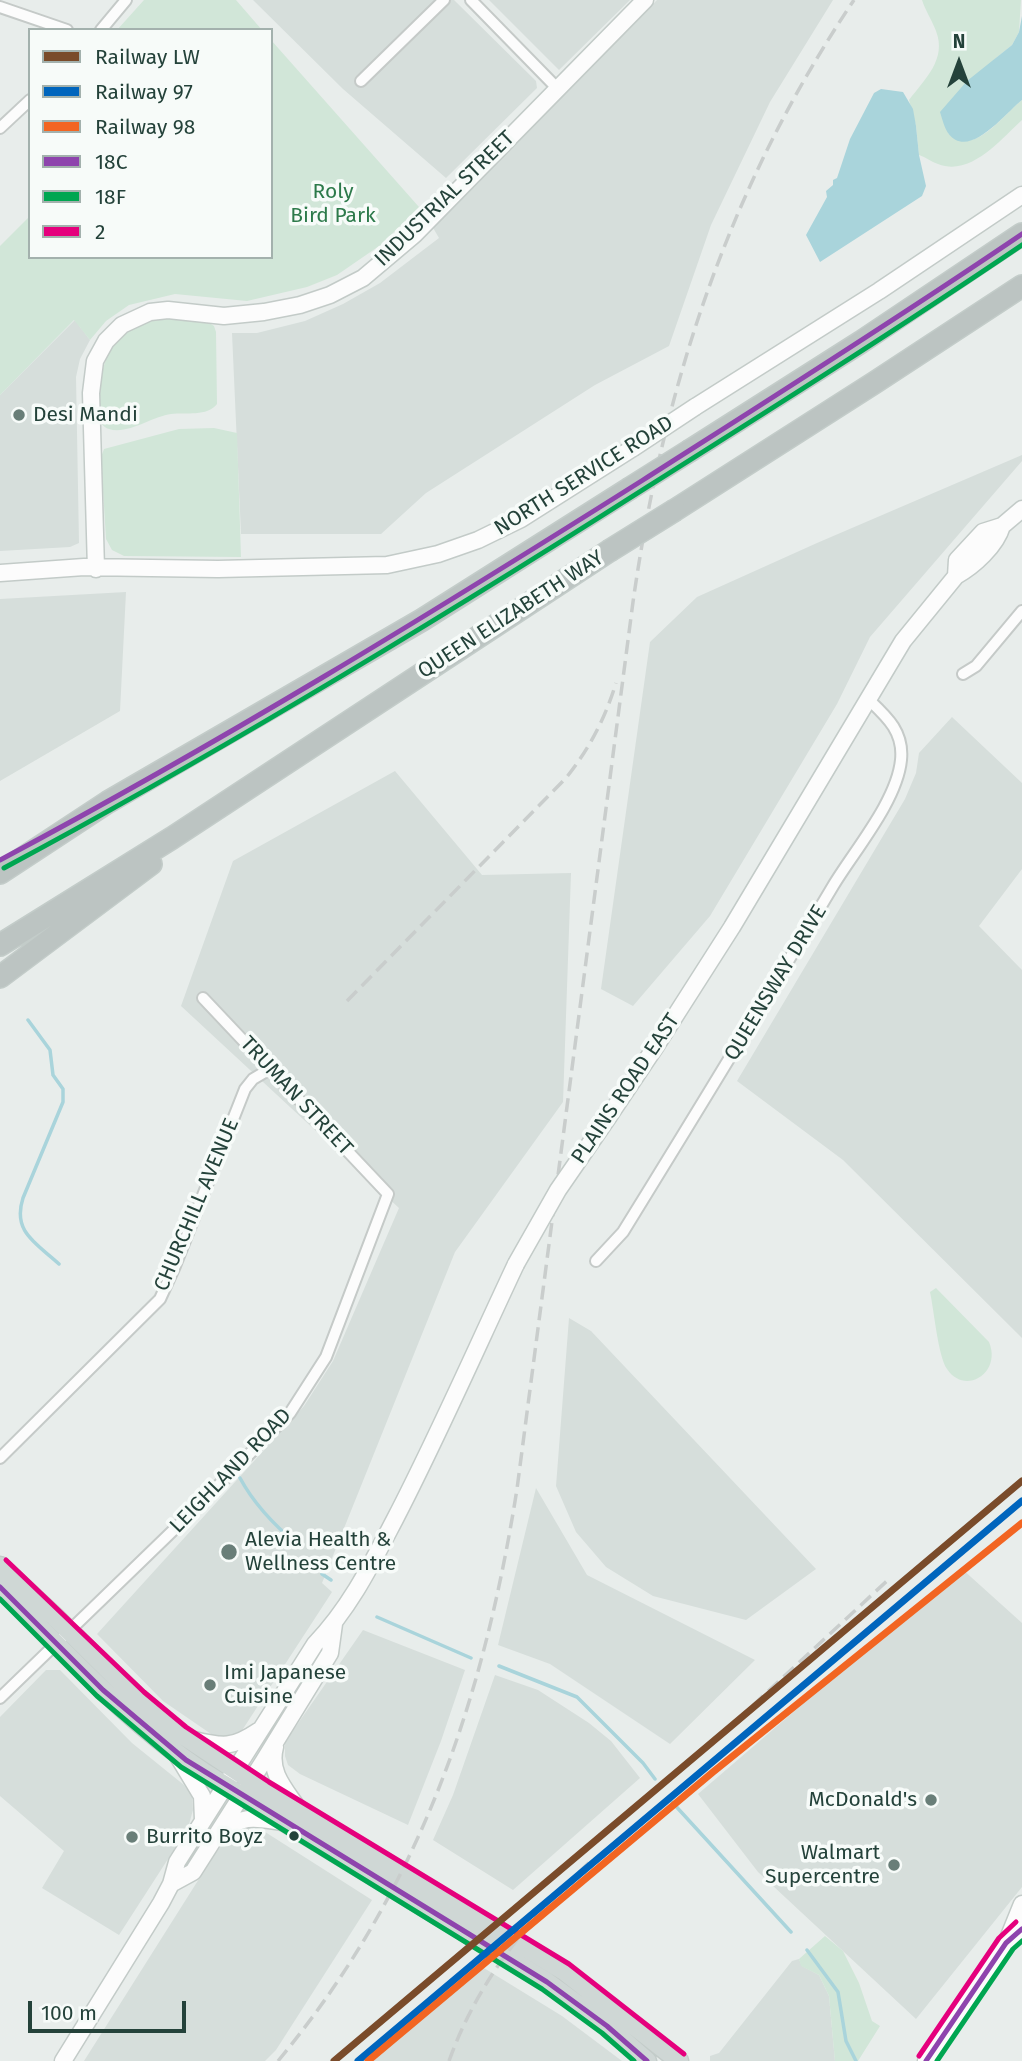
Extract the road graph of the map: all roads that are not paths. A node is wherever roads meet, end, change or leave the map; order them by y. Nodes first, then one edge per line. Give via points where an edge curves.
1 (125, 0) edge
2 (444, 0) edge
3 (471, 0) edge
4 (645, 0) edge
5 (0, 7) edge
6 (61, 28) edge
7 (103, 28) edge
8 (361, 81) dead end
9 (557, 88) junction
10 (28, 102) edge
11 (0, 128) edge
12 (1022, 195) edge
13 (1022, 234) edge
14 (1022, 286) edge
15 (1022, 509) edge
16 (96, 569) junction
17 (0, 573) edge
18 (1022, 611) edge
19 (963, 674) dead end
20 (867, 698) junction
21 (108, 802) junction
22 (172, 838) junction
23 (0, 860) edge
24 (0, 873) edge
25 (0, 945) edge
26 (0, 977) edge
27 (203, 998) dead end
28 (270, 1069) junction
29 (388, 1194) joint
30 (596, 1261) dead end
31 (0, 1458) edge
32 (0, 1566) edge
33 (0, 1587) edge
34 (334, 1624) junction
35 (63, 1637) junction
36 (0, 1698) edge
37 (263, 1728) junction
38 (278, 1737) junction
39 (189, 1739) junction
40 (176, 1753) junction
41 (242, 1782) junction
42 (225, 1786) junction
43 (299, 1810) junction
44 (202, 1822) junction
45 (284, 1822) junction
46 (213, 1840) junction
47 (171, 1884) junction
48 (1022, 1904) edge
49 (1022, 1929) edge
50 (1006, 1943) junction
51 (63, 2061) edge
52 (647, 2061) edge
53 (679, 2061) edge
54 (926, 2061) edge

1 - 7 street
2 - 8 street
3 - 9 street
4 - 9 main road, INDUSTRIAL STREET
5 - 6 street
9 - 16 main road, INDUSTRIAL STREET via 414,235 363,278 330,295 264,312 224,316 150,312 122,325 106,341 92,375
10 - 11 street
12 - 16 main road, NORTH SERVICE ROAD, bridge via 633,448 521,519 478,540 387,565
13 - 21 highway, QUEEN ELIZABETH WAY, bridge via 422,620
14 - 22 highway, QUEEN ELIZABETH WAY, bridge
15 - 20 main road, PLAINS ROAD EAST via 968,570 956,576 903,641
16 - 17 main road, NORTH SERVICE ROAD
18 - 19 street via 976,666
20 - 30 street, QUEENSWAY DRIVE via 891,720 900,742 899,774 878,817 623,1232
20 - 34 main road, PLAINS ROAD EAST, bridge via 732,927 558,1190 516,1264 408,1493
21 - 23 highway
21 - 24 highway, QUEEN ELIZABETH WAY
22 - 25 highway, QUEEN ELIZABETH WAY
22 - 26 highway via 148,867
27 - 28 street, TRUMAN STREET
28 - 29 street, TRUMAN STREET
28 - 31 street, CHURCHILL AVENUE via 245,1089 160,1299
29 - 35 street, LEIGHLAND ROAD via 326,1357 304,1394 274,1431
32 - 35 main road
33 - 35 main road
34 - 37 main road, PLAINS ROAD EAST via 315,1644
34 - 38 main road, PLAINS ROAD EAST via 330,1653
35 - 36 street, LEIGHLAND ROAD
35 - 39 main road
35 - 40 main road via 145,1729
37 - 39 main road via 233,1745
37 - 41 main road, PLAINS ROAD EAST
38 - 41 main road, PLAINS ROAD EAST
38 - 43 main road via 274,1770
39 - 41 main road
40 - 42 main road
40 - 44 main road via 202,1796
41 - 42 main road
41 - 43 main road
41 - 45 main road
41 - 46 main road, PLAINS ROAD EAST
42 - 44 main road, PLAINS ROAD EAST
43 - 53 main road via 564,1971
44 - 47 main road, PLAINS ROAD EAST via 177,1862
45 - 46 main road via 234,1821
45 - 52 main road via 547,1982
46 - 47 main road, PLAINS ROAD EAST via 193,1872
47 - 51 main road, PLAINS ROAD EAST
48 - 50 main road
49 - 50 main road
50 - 54 main road

